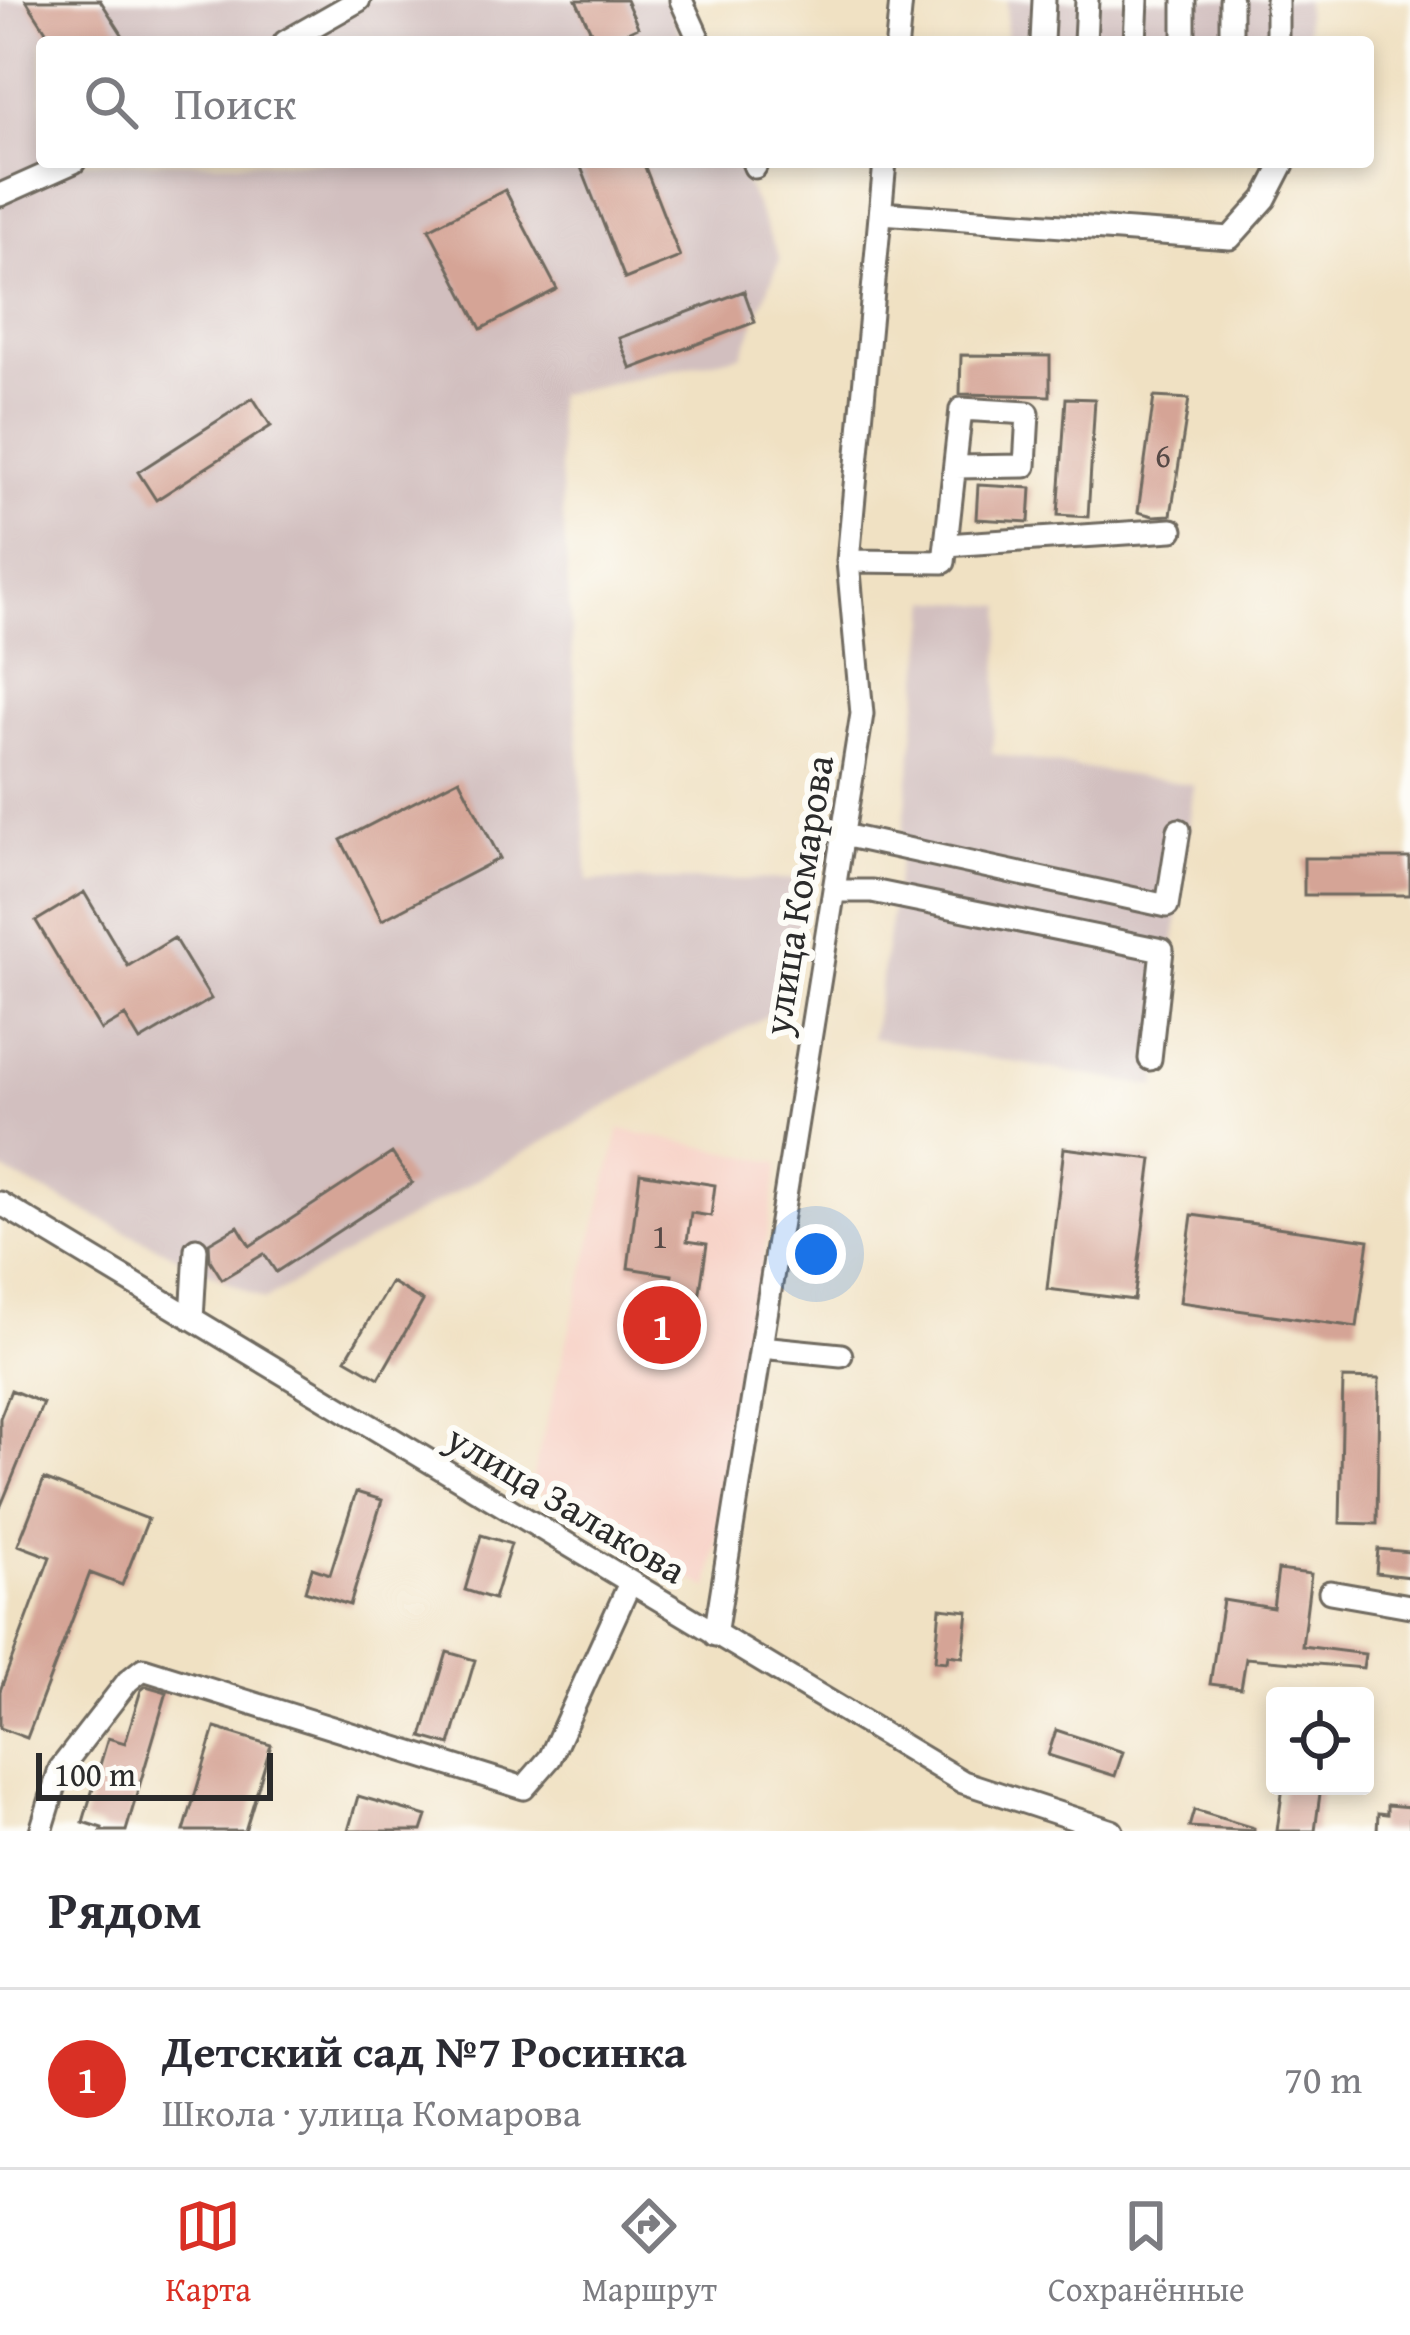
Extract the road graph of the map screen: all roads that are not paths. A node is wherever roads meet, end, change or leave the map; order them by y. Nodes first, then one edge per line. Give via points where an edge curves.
1 (358, 0) edge
2 (681, 0) edge
3 (901, 0) edge
4 (1044, 0) edge
5 (1088, 0) edge
6 (1137, 0) edge
7 (1184, 0) edge
8 (1232, 0) edge
9 (1277, 0) edge
10 (295, 36) edge
11 (697, 36) edge
12 (898, 36) edge
13 (1042, 36) edge
14 (1085, 36) edge
15 (1135, 36) edge
16 (1184, 36) edge
17 (1232, 36) edge
18 (1277, 36) edge
19 (61, 168) edge
20 (885, 168) edge
21 (1281, 168) edge
22 (0, 195) edge
23 (881, 213) junction
24 (955, 467) dead end
25 (1172, 530) dead end
26 (946, 544) junction
27 (848, 561) junction
28 (1179, 830) dead end
29 (843, 835) junction
30 (834, 891) junction
31 (1150, 1059) dead end
32 (0, 1203) edge
33 (196, 1249) dead end
34 (192, 1319) junction
35 (761, 1347) junction
36 (841, 1355) dead end
37 (630, 1583) junction
38 (1330, 1592) dead end
39 (1410, 1606) edge
40 (715, 1635) junction
41 (40, 1831) edge
42 (1112, 1831) edge

1 - 10 street
2 - 11 street
3 - 12 street
4 - 13 street
5 - 14 street
6 - 15 street
7 - 16 street
8 - 17 street
9 - 18 street
19 - 22 street
20 - 23 street, улица Комарова
21 - 23 street via 1230,238
23 - 27 street, улица Комарова
24 - 26 street
25 - 26 street
26 - 27 street via 944,562
27 - 29 street, улица Комарова via 862,714
28 - 29 street via 1167,906
29 - 30 street, улица Комарова
30 - 31 street via 872,891 1162,950
30 - 35 street, улица Комарова
32 - 34 street, улица Залакова
33 - 34 street
34 - 37 street, улица Залакова
35 - 36 street
35 - 40 street, улица Комарова
37 - 40 street, улица Залакова
37 - 41 street via 550,1758 524,1788 143,1669 60,1769
38 - 39 street
40 - 42 street, улица Залакова via 963,1782

